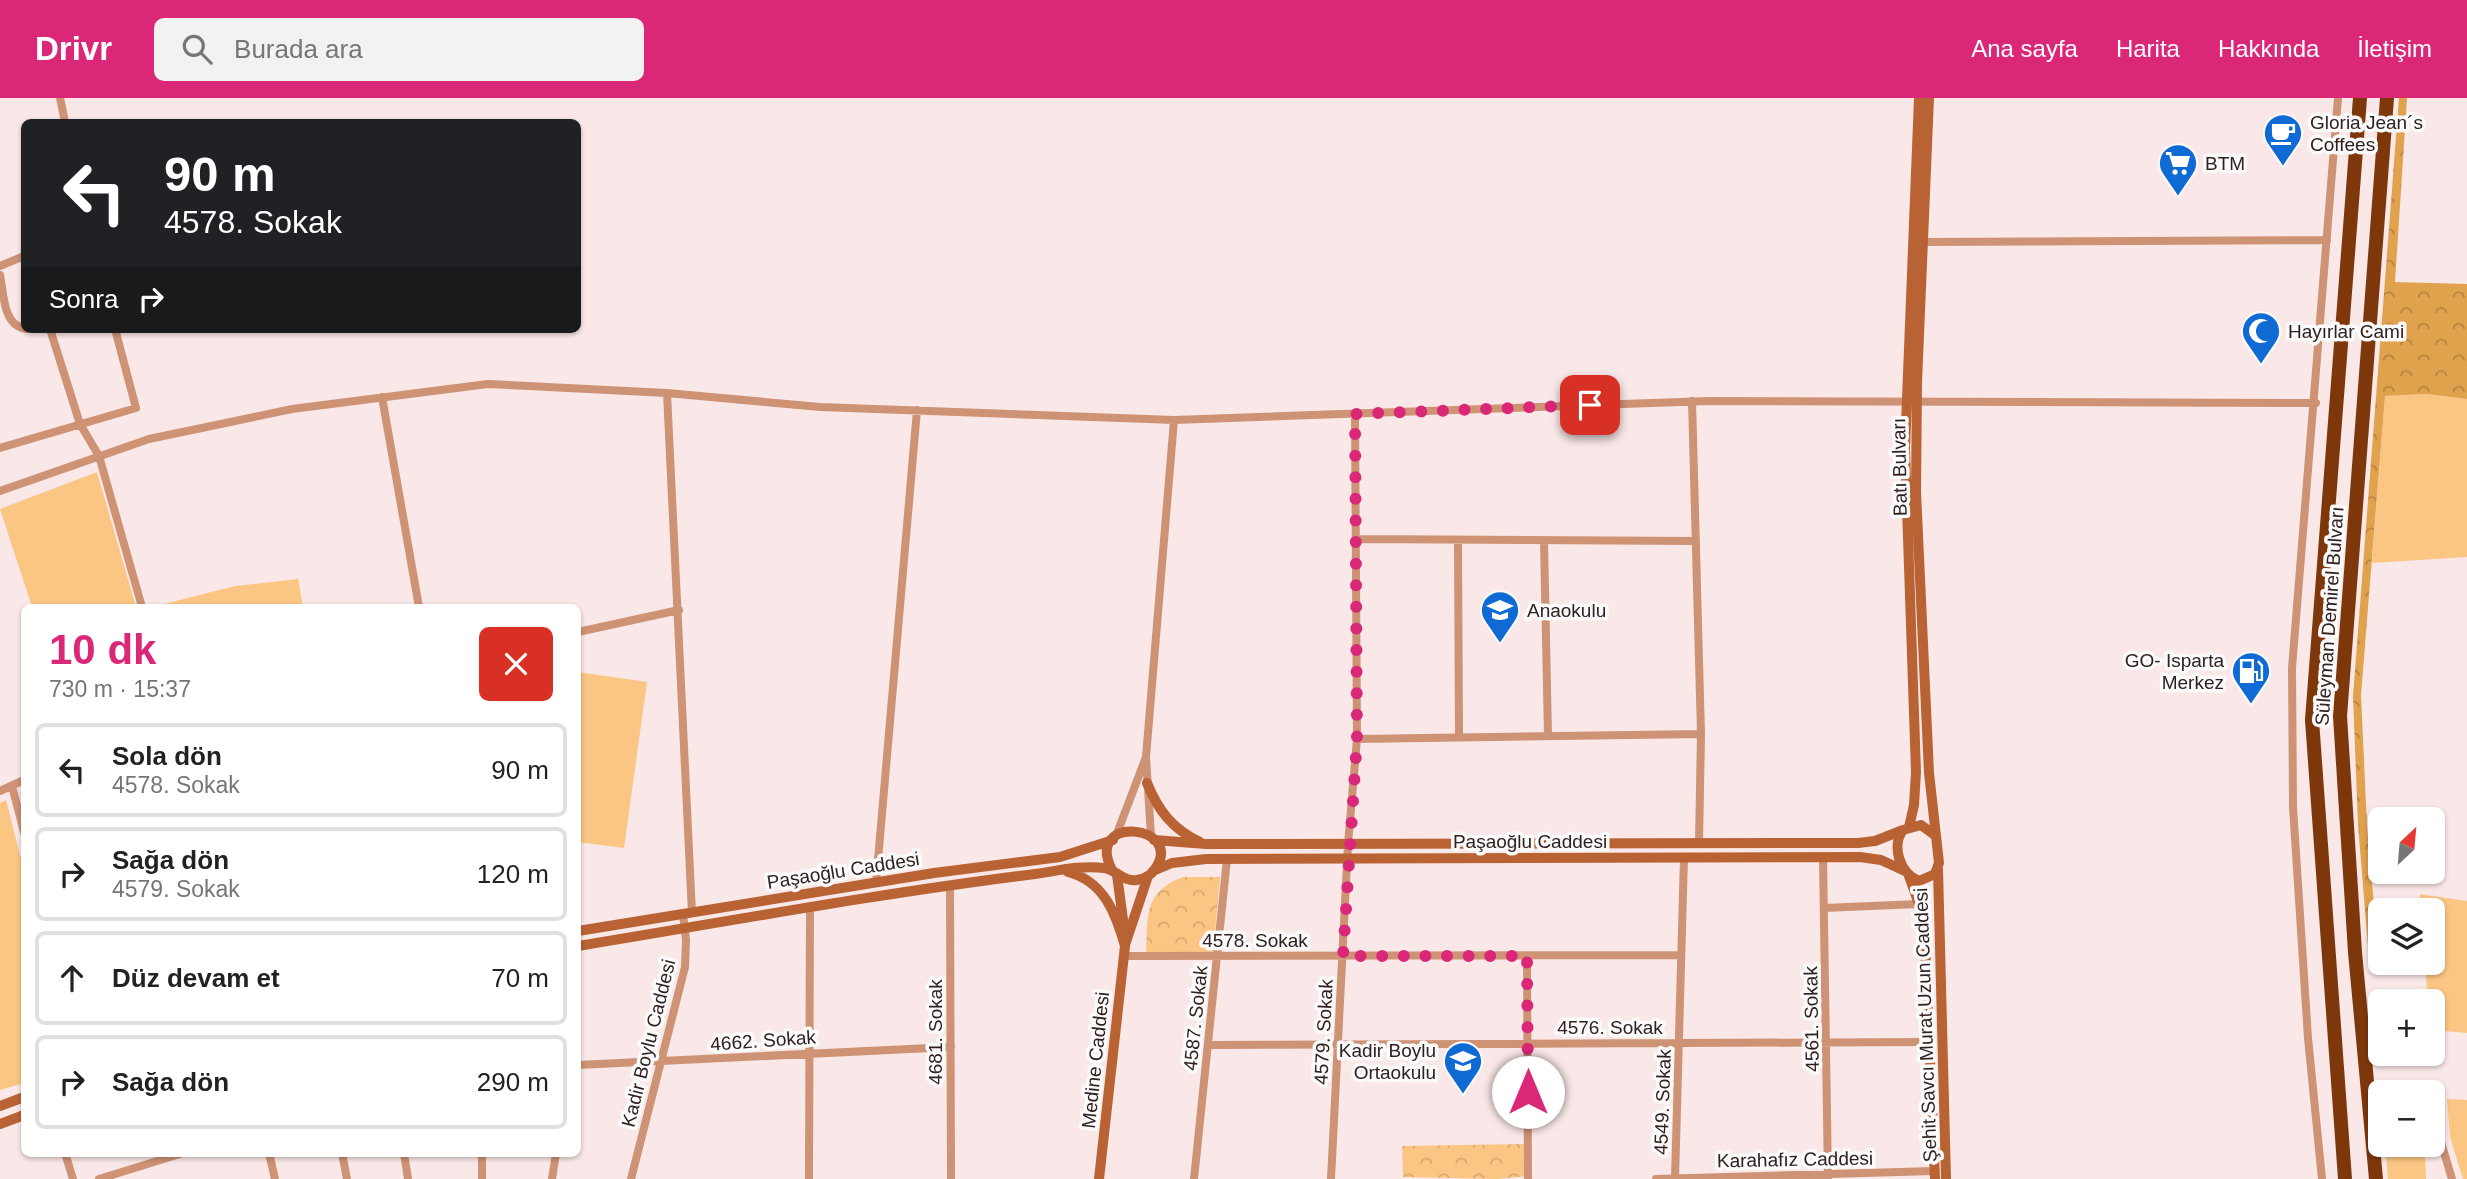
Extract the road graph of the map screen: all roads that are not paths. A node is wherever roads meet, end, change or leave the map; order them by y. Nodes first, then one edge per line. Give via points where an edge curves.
1 (60, 98) edge
2 (1919, 98) edge
3 (1929, 98) edge
4 (2338, 98) edge
5 (2360, 98) edge
6 (2387, 98) edge
7 (64, 119) edge
8 (2327, 240) junction
9 (1923, 242) junction
10 (21, 257) edge
11 (0, 266) edge
12 (0, 275) edge
13 (21, 327) edge
14 (51, 333) edge
15 (116, 333) edge
16 (667, 393) junction
17 (382, 397) junction
18 (1692, 401) junction
19 (1911, 403) junction
20 (2316, 403) junction
21 (917, 410) junction
22 (1355, 414) junction
23 (1174, 420) junction
24 (80, 424) junction
25 (0, 448) edge
26 (99, 456) junction
27 (0, 491) edge
28 (1356, 539) junction
29 (1458, 540) junction
30 (1544, 540) junction
31 (1696, 541) junction
32 (141, 604) edge
33 (418, 604) edge
34 (679, 610) junction
35 (581, 631) edge
36 (1700, 734) junction
37 (1548, 736) junction
38 (1459, 737) junction
39 (1357, 739) junction
40 (1146, 757) junction
41 (21, 782) edge
42 (1147, 783) junction
43 (12, 786) junction
44 (0, 791) edge
45 (21, 820) edge
46 (1906, 829) junction
47 (1936, 836) junction
48 (1114, 838) junction
49 (1152, 838) junction
50 (1699, 843) junction
51 (1206, 844) junction
52 (1349, 844) junction
53 (1684, 858) junction
54 (1823, 858) junction
55 (1227, 859) junction
56 (1348, 859) junction
57 (1938, 869) junction
58 (1061, 870) junction
59 (1115, 872) junction
60 (1907, 873) junction
61 (1151, 874) junction
62 (876, 883) junction
63 (950, 884) junction
64 (1919, 904) junction
65 (810, 907) junction
66 (1824, 908) junction
67 (687, 913) junction
68 (685, 928) junction
69 (581, 931) edge
70 (581, 945) edge
71 (1124, 951) junction
72 (1681, 955) junction
73 (1217, 956) junction
74 (1343, 956) junction
75 (1527, 956) junction
76 (1828, 1042) junction
77 (1929, 1042) junction
78 (1527, 1043) junction
79 (1679, 1043) junction
80 (1338, 1044) junction
81 (1208, 1045) junction
82 (951, 1047) junction
83 (810, 1052) junction
84 (660, 1063) junction
85 (581, 1065) edge
86 (21, 1098) edge
87 (0, 1106) edge
88 (21, 1116) edge
89 (0, 1124) edge
90 (2445, 1156) edge
91 (66, 1157) edge
92 (170, 1157) edge
93 (270, 1157) edge
94 (343, 1157) edge
95 (405, 1157) edge
96 (482, 1157) edge
97 (555, 1157) edge
98 (1935, 1175) edge
99 (1828, 1176) edge
100 (1675, 1178) edge
101 (73, 1179) edge
102 (99, 1179) edge
103 (275, 1179) edge
104 (346, 1179) edge
105 (408, 1179) edge
106 (482, 1179) edge
107 (552, 1179) edge
108 (631, 1179) edge
109 (809, 1179) edge
110 (951, 1179) edge
111 (1098, 1179) edge
112 (1194, 1179) edge
113 (1331, 1179) edge
114 (1528, 1179) edge
115 (1656, 1179) edge
116 (1947, 1179) edge
117 (2322, 1179) edge
118 (2345, 1179) edge
119 (2376, 1179) edge
120 (2452, 1179) edge

1 - 7 street
2 - 19 street, Batı Bulvarı
3 - 9 street, Batı Bulvarı
4 - 8 street
5 - 118 highway, Süleyman Demirel Bulvarı via 2312,720
6 - 119 highway, Süleyman Demirel Bulvarı via 2340,716
8 - 9 street
8 - 20 street
9 - 19 street, Batı Bulvarı
10 - 11 street
12 - 13 street via 8,317
14 - 24 street
15 - 24 street via 136,408
16 - 17 street via 488,384
16 - 21 street via 820,407
16 - 34 street, Kadir Boylu Caddesi
17 - 26 street via 279,412 149,439
17 - 33 street
18 - 19 street
18 - 22 street
18 - 31 street
19 - 20 street
19 - 46 street, Batı Bulvarı via 1906,516 1916,772 1914,805
19 - 47 street, Batı Bulvarı
20 - 117 street via 2292,668 2292,751 2308,1038
21 - 23 street
21 - 62 street
22 - 23 street
22 - 28 street, 4579. Sokak
23 - 40 street
24 - 25 street
24 - 26 street
26 - 27 street
26 - 32 street
28 - 29 street
28 - 39 street, 4579. Sokak
29 - 30 street
29 - 38 street
30 - 31 street
30 - 37 street
31 - 36 street
34 - 35 street
34 - 67 street, Kadir Boylu Caddesi
36 - 37 street
36 - 50 street
37 - 38 street
38 - 39 street
39 - 52 street, 4579. Sokak
40 - 42 street
40 - 48 street
41 - 43 street
42 - 49 street
42 - 51 street via 1170,822
43 - 44 street
43 - 45 street
46 - 47 street via 1927,827
46 - 50 street, Paşaoğlu Caddesi via 1867,842
46 - 60 street via 1898,847
47 - 57 street
48 - 49 street via 1138,830
48 - 59 street via 1108,854
48 - 62 street, Paşaoğlu Caddesi via 1060,857
49 - 51 street, Paşaoğlu Caddesi
49 - 61 street via 1159,852
50 - 52 street, Paşaoğlu Caddesi
51 - 52 street, Paşaoğlu Caddesi
52 - 56 street, 4579. Sokak
53 - 54 street, Paşaoğlu Caddesi
53 - 56 street, Paşaoğlu Caddesi
53 - 72 street, 4549. Sokak
54 - 60 street, Paşaoğlu Caddesi via 1871,858
54 - 66 street, 4561. Sokak
55 - 56 street, Paşaoğlu Caddesi
55 - 61 street, Paşaoğlu Caddesi via 1185,861
55 - 73 street, 4587. Sokak
56 - 74 street, 4579. Sokak
57 - 60 street via 1925,881
57 - 116 street, Şehit Savcı Murat Uzun Caddesi
58 - 59 street, Paşaoğlu Caddesi
58 - 63 street, Paşaoğlu Caddesi
58 - 71 street via 1096,886 1115,915
59 - 61 street via 1136,881
59 - 71 street, Medine Caddesi
60 - 64 street, Şehit Savcı Murat Uzun Caddesi
61 - 71 street, Medine Caddesi
62 - 67 street, Paşaoğlu Caddesi
63 - 65 street, Paşaoğlu Caddesi
63 - 82 street, 4681. Sokak
64 - 66 street
64 - 77 street, Şehit Savcı Murat Uzun Caddesi
65 - 68 street, Paşaoğlu Caddesi
65 - 83 street
66 - 76 street, 4561. Sokak
67 - 68 street, Kadir Boylu Caddesi
67 - 69 street, Paşaoğlu Caddesi
68 - 70 street, Paşaoğlu Caddesi
68 - 84 street, Kadir Boylu Caddesi via 684,967
71 - 73 street, 4578. Sokak
71 - 111 street, Medine Caddesi
72 - 75 street, 4578. Sokak
72 - 79 street, 4549. Sokak
73 - 74 street, 4578. Sokak
73 - 81 street, 4587. Sokak
74 - 75 street, 4578. Sokak
74 - 80 street, 4579. Sokak
75 - 78 street
76 - 77 street, 4576. Sokak
76 - 79 street, 4576. Sokak
76 - 99 street, 4561. Sokak
77 - 98 street, Şehit Savcı Murat Uzun Caddesi
78 - 79 street, 4576. Sokak
78 - 80 street, 4576. Sokak
78 - 114 street
79 - 100 street, 4549. Sokak
80 - 81 street, 4576. Sokak
80 - 113 street, 4579. Sokak
81 - 112 street, 4587. Sokak
82 - 83 street, 4662. Sokak
82 - 110 street, 4681. Sokak
83 - 84 street, 4662. Sokak
83 - 109 street
84 - 85 street, 4662. Sokak
84 - 108 street, Kadir Boylu Caddesi
86 - 87 street
88 - 89 street
90 - 120 street
91 - 101 street
92 - 102 street
93 - 103 street
94 - 104 street
95 - 105 street
96 - 106 street
97 - 107 street
98 - 99 street, Karahafız Caddesi
99 - 100 street, Karahafız Caddesi
100 - 115 street, Karahafız Caddesi

